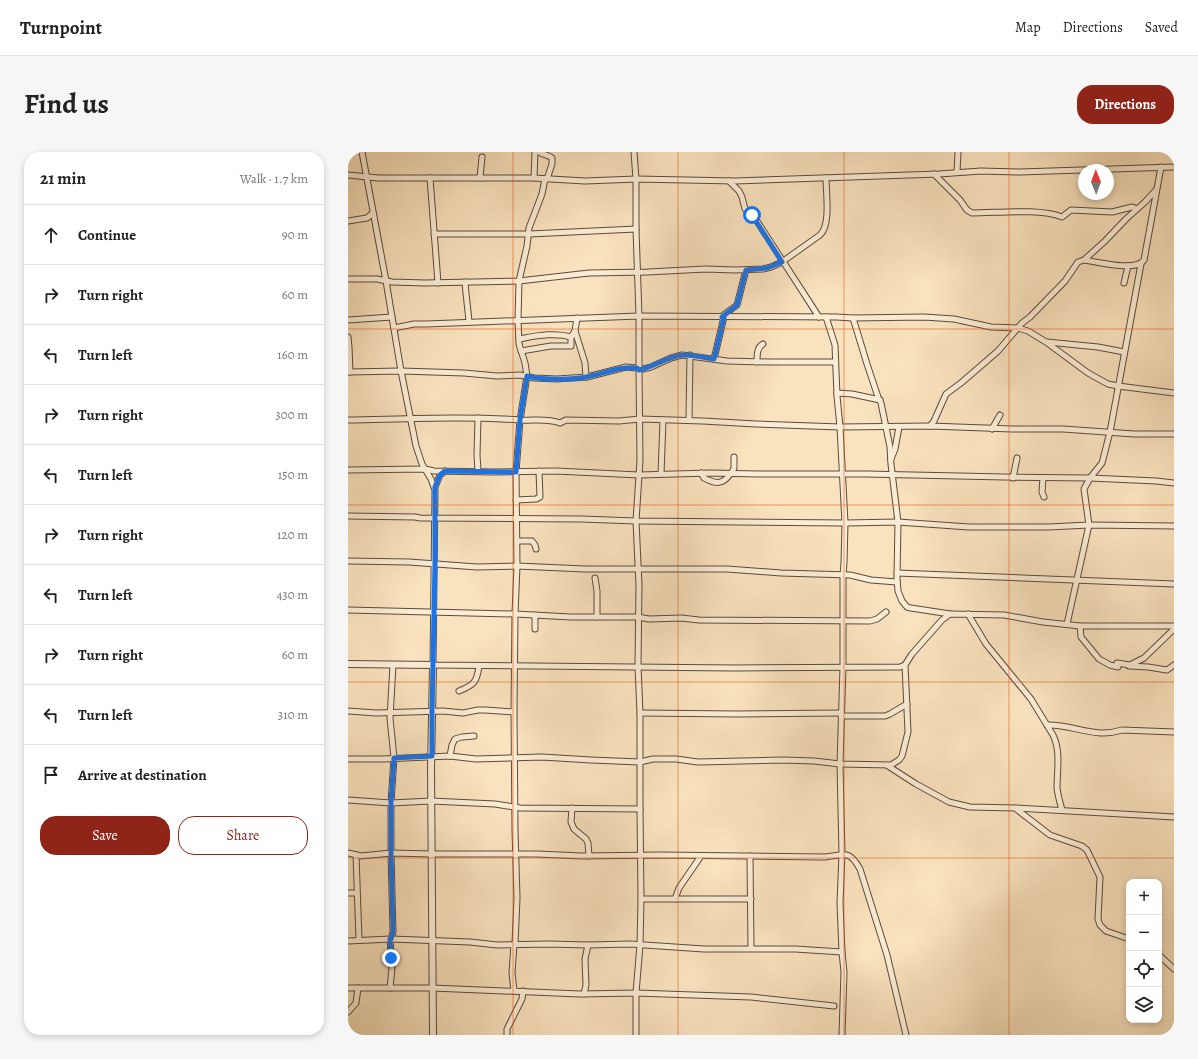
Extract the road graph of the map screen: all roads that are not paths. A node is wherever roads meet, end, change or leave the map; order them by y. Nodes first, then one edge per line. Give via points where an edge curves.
1 (362, 152) edge
2 (535, 152) edge
3 (539, 152) edge
4 (634, 152) edge
5 (958, 152) edge
6 (482, 157) dead end
7 (1162, 167) junction
8 (1174, 167) edge
9 (957, 172) junction
10 (934, 174) junction
11 (348, 175) edge
12 (366, 177) junction
13 (430, 178) junction
14 (480, 178) junction
15 (534, 178) junction
16 (826, 178) junction
17 (546, 179) junction
18 (636, 179) junction
19 (728, 181) junction
20 (1157, 189) junction
21 (1137, 209) junction
22 (373, 213) junction
23 (348, 221) edge
24 (636, 229) junction
25 (434, 234) junction
26 (529, 234) junction
27 (1084, 260) junction
28 (782, 262) junction
29 (1141, 264) junction
30 (1128, 266) junction
31 (746, 270) junction
32 (638, 272) junction
33 (348, 279) edge
34 (386, 281) junction
35 (519, 281) junction
36 (466, 282) junction
37 (438, 283) junction
38 (1124, 283) dead end
39 (639, 316) junction
40 (392, 317) junction
41 (723, 317) junction
42 (819, 317) junction
43 (826, 317) junction
44 (577, 318) junction
45 (853, 318) junction
46 (348, 320) edge
47 (518, 320) junction
48 (469, 322) junction
49 (394, 328) junction
50 (1018, 328) junction
51 (575, 331) junction
52 (348, 337) edge
53 (571, 337) junction
54 (518, 339) junction
55 (1046, 342) junction
56 (763, 344) dead end
57 (521, 351) junction
58 (1124, 352) junction
59 (690, 355) junction
60 (714, 359) junction
61 (757, 362) junction
62 (836, 362) junction
63 (639, 370) junction
64 (401, 371) junction
65 (349, 372) edge
66 (527, 376) junction
67 (586, 377) junction
68 (1118, 386) junction
69 (837, 393) junction
70 (1174, 393) edge
71 (880, 400) junction
72 (1000, 415) dead end
73 (411, 418) junction
74 (478, 418) junction
75 (640, 419) junction
76 (348, 420) edge
77 (520, 420) junction
78 (663, 420) junction
79 (689, 420) junction
80 (930, 426) junction
81 (840, 427) junction
82 (886, 427) junction
83 (899, 427) junction
84 (992, 429) junction
85 (1110, 432) junction
86 (1174, 434) edge
87 (734, 457) dead end
88 (1017, 458) dead end
89 (891, 460) junction
90 (425, 469) junction
91 (348, 470) edge
92 (445, 471) junction
93 (478, 471) junction
94 (539, 471) junction
95 (516, 472) junction
96 (701, 473) junction
97 (661, 474) junction
98 (731, 474) junction
99 (842, 474) junction
100 (892, 474) junction
101 (639, 475) junction
102 (1013, 478) junction
103 (1043, 478) junction
104 (1090, 478) junction
105 (1174, 483) edge
106 (435, 487) junction
107 (1044, 497) dead end
108 (516, 500) junction
109 (348, 516) edge
110 (435, 518) junction
111 (517, 518) junction
112 (636, 521) junction
113 (898, 522) junction
114 (845, 523) junction
115 (1089, 525) junction
116 (1174, 526) edge
117 (517, 540) junction
118 (536, 549) dead end
119 (348, 561) edge
120 (435, 563) junction
121 (517, 566) junction
122 (638, 569) junction
123 (897, 573) junction
124 (843, 575) junction
125 (595, 578) dead end
126 (1076, 580) junction
127 (897, 582) junction
128 (1174, 584) edge
129 (348, 610) edge
130 (434, 612) junction
131 (886, 612) dead end
132 (515, 614) junction
133 (950, 614) junction
134 (968, 614) junction
135 (536, 615) junction
136 (597, 617) junction
137 (638, 617) junction
138 (842, 621) junction
139 (1067, 624) junction
140 (1080, 626) junction
141 (1174, 628) edge
142 (535, 629) dead end
143 (348, 664) edge
144 (1117, 664) junction
145 (393, 665) junction
146 (433, 665) junction
147 (905, 665) junction
148 (1174, 665) edge
149 (479, 666) junction
150 (515, 666) junction
151 (638, 666) junction
152 (842, 667) junction
153 (459, 691) dead end
154 (907, 704) junction
155 (348, 711) edge
156 (432, 712) junction
157 (514, 712) junction
158 (391, 713) junction
159 (640, 713) junction
160 (841, 714) junction
161 (1047, 725) junction
162 (1174, 732) edge
163 (474, 736) dead end
164 (432, 756) junction
165 (450, 756) junction
166 (394, 758) junction
167 (514, 758) junction
168 (348, 759) edge
169 (640, 762) junction
170 (840, 764) junction
171 (888, 766) junction
172 (348, 800) edge
173 (432, 801) junction
174 (391, 803) junction
175 (515, 807) junction
176 (572, 808) junction
177 (1015, 808) junction
178 (640, 809) junction
179 (1062, 810) junction
180 (1174, 817) edge
181 (391, 852) junction
182 (348, 853) edge
183 (431, 854) junction
184 (515, 854) junction
185 (842, 854) junction
186 (356, 855) junction
187 (640, 855) junction
188 (589, 856) junction
189 (701, 856) junction
190 (750, 856) junction
191 (348, 893) edge
192 (356, 893) junction
193 (641, 898) junction
194 (675, 899) junction
195 (751, 899) junction
196 (1126, 938) edge
197 (391, 939) junction
198 (359, 940) junction
199 (432, 940) junction
200 (348, 941) edge
201 (515, 944) junction
202 (588, 945) junction
203 (640, 945) junction
204 (751, 948) junction
205 (842, 952) junction
206 (1162, 958) edge
207 (1174, 969) edge
208 (348, 988) edge
209 (358, 988) junction
210 (390, 988) junction
211 (432, 988) junction
212 (514, 991) junction
213 (523, 991) junction
214 (636, 993) junction
215 (584, 994) junction
216 (834, 1006) dead end
217 (348, 1012) edge
218 (433, 1035) edge
219 (507, 1035) edge
220 (636, 1035) edge
221 (842, 1035) edge
222 (906, 1035) edge

1 - 12 street
2 - 15 street
3 - 17 street via 552,158
4 - 18 street
5 - 9 street
6 - 14 street
7 - 8 street
7 - 9 street
7 - 20 street
9 - 10 street
10 - 16 street
10 - 21 street via 972,212 1034,212 1062,217 1071,210 1112,212 1132,207
11 - 12 street
12 - 13 street
12 - 22 street
13 - 14 street
13 - 25 street
14 - 15 street
15 - 17 street
16 - 19 street
16 - 28 street via 827,213 824,230
17 - 18 street
17 - 26 street
18 - 19 street
18 - 24 street
19 - 28 street via 739,191 746,210 752,215
20 - 21 street
20 - 29 street via 1144,260
21 - 27 street
22 - 23 street via 367,218
22 - 34 street
24 - 26 street
24 - 32 street
25 - 26 street
25 - 37 street
26 - 35 street
27 - 30 street
27 - 50 street via 1078,262 1059,287
28 - 31 street via 767,268
28 - 42 street
29 - 30 street
29 - 58 street
30 - 38 street
31 - 32 street
31 - 41 street via 737,305
32 - 35 street via 589,273
32 - 39 street
33 - 34 street
34 - 37 street
34 - 40 street
35 - 36 street
35 - 47 street
36 - 37 street
36 - 48 street
39 - 41 street
39 - 44 street
39 - 63 street
40 - 46 street
40 - 49 street
41 - 42 street
41 - 60 street
42 - 43 street
43 - 45 street
43 - 62 street via 833,338
44 - 47 street
44 - 51 street
45 - 50 street via 954,318 991,327
45 - 71 street
47 - 48 street
47 - 54 street
48 - 49 street via 414,324
49 - 64 street
50 - 55 street
50 - 80 street via 998,351 946,394
51 - 53 street
51 - 67 street via 585,363
52 - 65 street
53 - 54 street via 557,334
53 - 57 street via 571,346
54 - 57 street
55 - 58 street
55 - 68 street via 1094,376
56 - 61 street via 758,349
57 - 66 street
58 - 68 street
59 - 60 street
59 - 63 street via 678,356
59 - 79 street
60 - 61 street
61 - 62 street
62 - 69 street
63 - 67 street via 626,367
63 - 75 street
64 - 65 street
64 - 66 street
64 - 73 street
66 - 67 street
66 - 77 street
68 - 70 street
68 - 85 street
69 - 71 street
69 - 81 street
71 - 82 street
72 - 84 street
73 - 74 street
73 - 76 street
73 - 90 street
74 - 77 street
74 - 93 street
75 - 77 street via 618,422 566,420 560,423 552,420
75 - 78 street
75 - 101 street
77 - 95 street
78 - 79 street
78 - 97 street
79 - 81 street
80 - 83 street
80 - 84 street
81 - 82 street
81 - 99 street
82 - 83 street
82 - 89 street
83 - 89 street
84 - 85 street
85 - 86 street
85 - 104 street via 1102,463
87 - 98 street
88 - 102 street
89 - 100 street
90 - 91 street
90 - 92 street
90 - 106 street
92 - 93 street
92 - 106 street via 440,475
93 - 95 street
94 - 95 street
94 - 101 street
94 - 108 street via 540,497
95 - 108 street
96 - 97 street
96 - 98 street
96 - 98 street via 704,478 719,482 725,481
97 - 101 street
98 - 99 street
99 - 100 street
99 - 114 street
100 - 102 street
100 - 113 street
101 - 112 street
102 - 103 street
103 - 104 street
103 - 107 street
104 - 105 street
104 - 115 street via 1084,489
106 - 110 street
108 - 111 street
109 - 110 street
110 - 111 street
110 - 120 street
111 - 112 street
111 - 117 street
112 - 114 street
112 - 122 street
113 - 114 street
113 - 115 street via 969,527
113 - 123 street
114 - 124 street
115 - 116 street
115 - 126 street
117 - 118 street via 532,541
117 - 121 street
119 - 120 street
120 - 121 street via 477,567
120 - 130 street
121 - 122 street
121 - 132 street
122 - 124 street via 727,569
122 - 137 street
123 - 126 street
123 - 127 street
124 - 127 street
124 - 138 street
125 - 136 street
126 - 128 street
126 - 139 street
127 - 133 street via 900,596 907,607
129 - 130 street
130 - 132 street
130 - 146 street
131 - 138 street via 874,620
132 - 135 street
132 - 150 street
133 - 134 street
133 - 147 street via 942,620
134 - 139 street via 1004,615
134 - 161 street via 986,644 1031,699
135 - 136 street
135 - 142 street
136 - 137 street
137 - 138 street
137 - 151 street
138 - 152 street
139 - 140 street
140 - 141 street
140 - 144 street via 1081,637 1099,659 1118,667
141 - 144 street via 1144,658 1130,665
143 - 145 street
144 - 148 street via 1166,670
145 - 146 street
145 - 158 street
146 - 149 street
146 - 156 street
147 - 152 street
147 - 154 street
149 - 150 street
149 - 153 street via 475,682
150 - 151 street
150 - 157 street
151 - 152 street
151 - 159 street
152 - 160 street
154 - 160 street via 885,716
154 - 171 street via 908,732 902,756 896,763
155 - 158 street
156 - 157 street
156 - 158 street
156 - 164 street
157 - 167 street
158 - 166 street
159 - 160 street
159 - 169 street
160 - 170 street
161 - 162 street via 1094,733 1122,730
161 - 179 street via 1056,742 1057,789
163 - 165 street via 456,739
164 - 165 street
164 - 166 street
164 - 173 street
165 - 167 street via 476,759
166 - 168 street
166 - 174 street
167 - 169 street
167 - 175 street
169 - 170 street via 652,759 698,762 783,760
169 - 178 street
170 - 171 street
170 - 185 street
171 - 177 street via 949,802 970,807
172 - 174 street
173 - 174 street
173 - 175 street
173 - 183 street
174 - 181 street
175 - 176 street
175 - 184 street
176 - 178 street
176 - 188 street via 572,826 586,839
177 - 179 street
177 - 196 street via 1050,835 1080,845 1087,850 1100,876 1100,925 1106,931
178 - 187 street
179 - 180 street
181 - 183 street
181 - 186 street
181 - 197 street
182 - 186 street
183 - 184 street
183 - 199 street
184 - 188 street
184 - 201 street
185 - 190 street via 825,857
185 - 205 street
185 - 222 street via 852,857 860,869 887,955
186 - 192 street
187 - 188 street
187 - 189 street
187 - 193 street
189 - 190 street
189 - 194 street
190 - 195 street
191 - 192 street
192 - 198 street
193 - 194 street
193 - 203 street
194 - 195 street
195 - 204 street
197 - 198 street
197 - 199 street
197 - 210 street
198 - 200 street
199 - 201 street
199 - 211 street
201 - 202 street
201 - 212 street via 512,973
202 - 203 street
202 - 215 street
203 - 204 street via 704,949
203 - 214 street
204 - 205 street
205 - 221 street
206 - 207 street
208 - 209 street
209 - 210 street
209 - 217 street via 356,1003
210 - 211 street
211 - 212 street
211 - 218 street
212 - 213 street
213 - 215 street
213 - 219 street via 522,999 507,1029
214 - 215 street
214 - 216 street via 751,997
214 - 220 street

